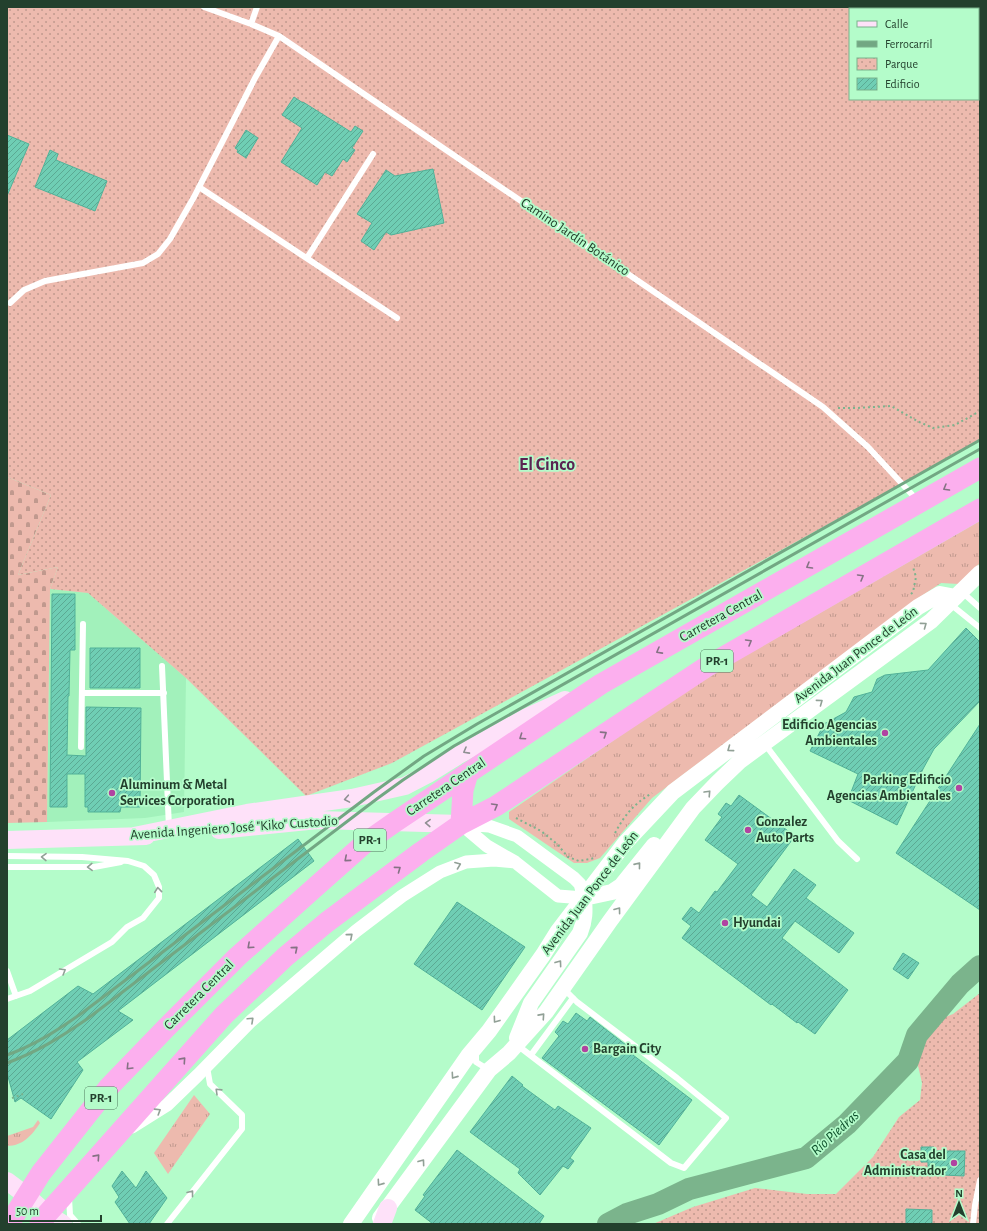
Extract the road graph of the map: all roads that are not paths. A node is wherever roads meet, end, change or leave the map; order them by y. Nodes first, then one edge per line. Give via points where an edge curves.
1 (204, 7) edge
2 (257, 7) edge
3 (251, 24) junction
4 (279, 36) junction
5 (373, 154) dead end
6 (199, 187) junction
7 (307, 258) junction
8 (10, 303) dead end
9 (397, 318) dead end
10 (980, 468) edge
11 (920, 503) junction
12 (980, 509) edge
13 (980, 573) edge
14 (956, 597) junction
15 (980, 608) edge
16 (83, 624) dead end
17 (980, 628) edge
18 (162, 666) dead end
19 (601, 684) junction
20 (82, 693) junction
21 (164, 693) junction
22 (759, 737) junction
23 (80, 747) dead end
24 (468, 773) junction
25 (693, 808) junction
26 (395, 822) junction
27 (461, 824) junction
28 (169, 829) junction
29 (134, 836) junction
30 (7, 840) edge
31 (7, 856) edge
32 (857, 859) dead end
33 (128, 861) junction
34 (516, 862) junction
35 (7, 867) edge
36 (584, 898) junction
37 (7, 971) edge
38 (568, 993) junction
39 (16, 996) junction
40 (7, 999) edge
41 (477, 1045) junction
42 (515, 1045) junction
43 (531, 1055) junction
44 (206, 1067) junction
45 (489, 1070) junction
46 (113, 1139) junction
47 (980, 1180) edge
48 (8, 1184) edge
49 (71, 1186) junction
50 (27, 1196) junction
51 (385, 1216) edge
52 (50, 1221) edge
53 (9, 1224) edge
54 (78, 1224) edge
55 (167, 1224) edge
56 (351, 1224) edge
57 (376, 1224) edge
58 (973, 1224) edge

1 - 3 lane, Camino Jardín Botánico
2 - 3 lane
3 - 4 lane, Camino Jardín Botánico
4 - 6 lane
4 - 11 lane, Camino Jardín Botánico via 823,408 868,447
5 - 7 lane
6 - 7 lane
6 - 8 lane via 170,239 158,254 144,263 45,281 24,290
7 - 9 lane
10 -> 11 highway, Carretera Central / PR-1
11 -> 19 highway, Carretera Central / PR-1
27 -> 12 highway, PR-1 via 496,806 706,667
13 - 14 street, Avenida Juan Ponce de León
14 - 15 lane
14 - 17 lane
14 - 22 street, Avenida Juan Ponce de León via 931,621
16 - 20 lane
18 - 21 lane
19 -> 24 highway, Carretera Central / PR-1
19 -> 28 main road via 525,718 405,786 352,798 247,813
20 - 21 lane
20 - 23 lane
21 - 28 lane
25 -> 22 street, Avenida Juan Ponce de León via 740,761
22 - 32 lane via 838,841
22 -> 36 street, Avenida Juan Ponce de León via 673,792 625,843
24 - 26 highway, Carretera Central / PR-1
24 - 27 highway via 463,790
36 -> 25 street via 612,892 621,886 651,849
38 -> 25 street, Avenida Juan Ponce de León
27 -> 26 main road, Avenida Ingeniero José "Kiko" Custodio
26 - 29 main road, Avenida Ingeniero José "Kiko" Custodio via 318,820 185,834
26 -> 50 highway, Carretera Central / PR-1 via 365,843 289,910 237,957 166,1028 109,1087 41,1173
27 - 34 street via 487,846
27 - 36 street via 489,826 517,836 574,878 580,884
46 -> 27 highway, PR-1 via 224,1015 285,957 356,900
28 - 29 main road
29 - 30 main road, Avenida Ingeniero José "Kiko" Custodio
33 -> 31 lane via 82,857
33 -> 35 lane via 94,867
39 -> 33 lane via 30,992 112,942 127,927 143,918 159,898 159,887 154,875 144,866
34 - 36 street via 558,896
44 -> 34 street via 250,1021 356,931 402,896 440,872 466,862
36 -> 41 street, Avenida Juan Ponce de León
42 -> 36 street via 531,1002 580,933 584,924
37 - 39 lane
42 -> 38 street, Avenida Juan Ponce de León
38 - 43 lane
38 - 43 lane via 726,1118 684,1168 671,1162
39 - 40 lane
41 - 45 lane via 476,1062
41 -> 56 street, Avenida Juan Ponce de León
42 - 43 lane
42 - 45 street, Avenida Juan Ponce de León
46 -> 44 street via 167,1105
55 -> 44 lane via 242,1129 242,1115 210,1084
51 -> 45 street, Avenida Juan Ponce de León
49 -> 46 highway, PR-1
47 - 58 lane
48 - 50 main road
49 - 52 highway, PR-1
49 - 54 lane via 70,1215
50 - 52 main road
50 - 53 highway, Carretera Central / PR-1
51 - 57 street, Avenida Juan Ponce de León

